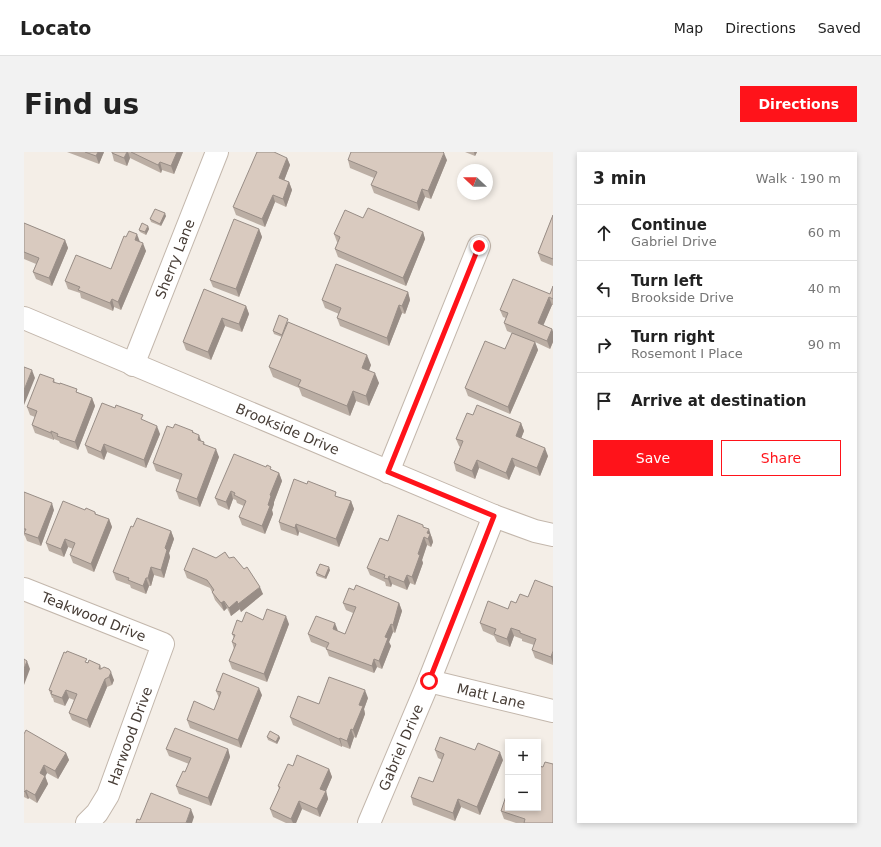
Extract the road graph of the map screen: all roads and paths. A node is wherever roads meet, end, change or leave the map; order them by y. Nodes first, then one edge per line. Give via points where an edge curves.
1 (217, 152) edge
2 (479, 246) dead end
3 (24, 318) edge
4 (133, 365) junction
5 (388, 472) junction
6 (494, 516) junction
7 (553, 536) edge
8 (24, 589) edge
9 (163, 644) joint
10 (429, 681) junction
11 (553, 711) edge
12 (87, 823) edge
13 (370, 823) edge

1 - 4 street, Sherry Lane
2 - 5 street
3 - 4 street, Brookside Drive
4 - 5 street, Brookside Drive
5 - 6 street, Brookside Drive
6 - 7 street, Brookside Drive
6 - 10 street, Gabriel Drive
8 - 9 street, Teakwood Drive
9 - 12 street, Harwood Drive via 108,795
10 - 11 street, Matt Lane
10 - 13 street, Gabriel Drive

